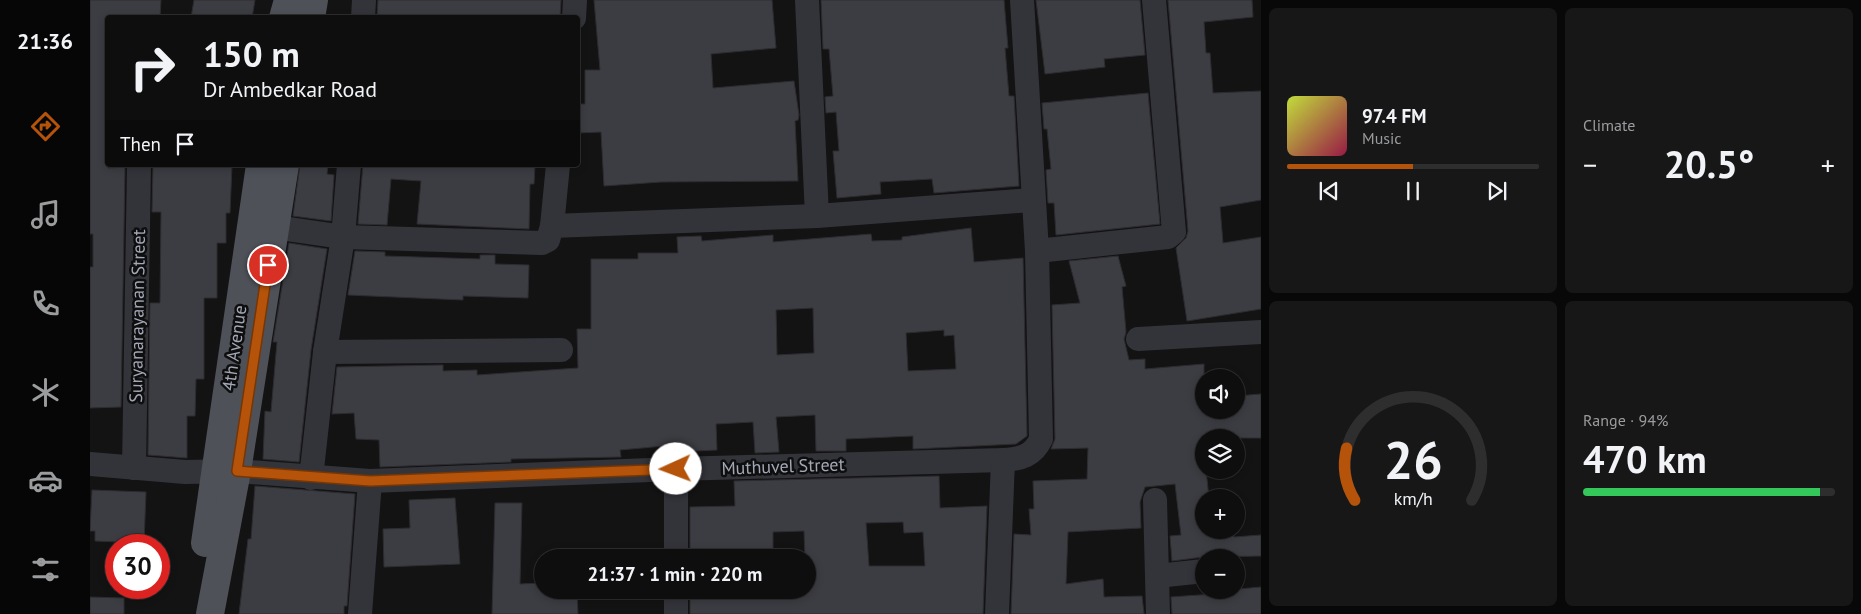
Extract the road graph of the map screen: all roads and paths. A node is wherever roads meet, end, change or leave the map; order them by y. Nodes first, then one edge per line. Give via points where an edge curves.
1 (288, 0) edge
2 (314, 0) edge
3 (364, 0) edge
4 (575, 0) edge
5 (807, 0) edge
6 (1022, 0) edge
7 (1154, 0) edge
8 (284, 15) edge
9 (312, 15) edge
10 (363, 15) edge
11 (574, 15) edge
12 (139, 167) edge
13 (260, 167) edge
14 (285, 167) edge
15 (349, 167) edge
16 (558, 167) edge
17 (1032, 200) junction
18 (817, 216) junction
19 (552, 226) junction
20 (274, 227) junction
21 (343, 237) junction
22 (1036, 251) junction
23 (1261, 332) edge
24 (1138, 340) dead end
25 (561, 350) dead end
26 (325, 352) junction
27 (1003, 460) junction
28 (90, 464) edge
29 (134, 468) junction
30 (676, 469) junction
31 (227, 472) junction
32 (311, 478) junction
33 (370, 481) junction
34 (1155, 500) dead end
35 (676, 549) edge
36 (1195, 571) edge
37 (1157, 576) junction
38 (676, 599) edge
39 (193, 614) edge
40 (210, 614) edge
41 (360, 614) edge
42 (676, 614) edge
43 (997, 614) edge
44 (1158, 614) edge

1 - 8 main road
2 - 9 main road
3 - 10 street
4 - 11 street
5 - 18 street
6 - 17 street
7 - 22 street via 1174,232 1168,236
12 - 29 street, Suryanarayanan Street
13 - 31 main road, 4th Avenue
14 - 20 main road
15 - 21 street
16 - 19 street
17 - 18 street
17 - 22 street
18 - 19 street
19 - 21 street via 548,240 542,243
20 - 21 street
20 - 31 main road
21 - 26 street
22 - 27 street, Muthuvel Street via 1042,439 1036,450 1026,456
23 - 24 street
25 - 26 street
26 - 32 street
27 - 30 street, Muthuvel Street
27 - 43 street
28 - 29 street, Muthuvel Street
29 - 31 street, Muthuvel Street
30 - 33 street, Muthuvel Street
30 - 35 street
31 - 32 street, Muthuvel Street
31 - 39 main road
31 - 40 main road
32 - 33 street, Muthuvel Street
33 - 41 street
34 - 37 street
36 - 37 street
37 - 44 street
38 - 42 street

